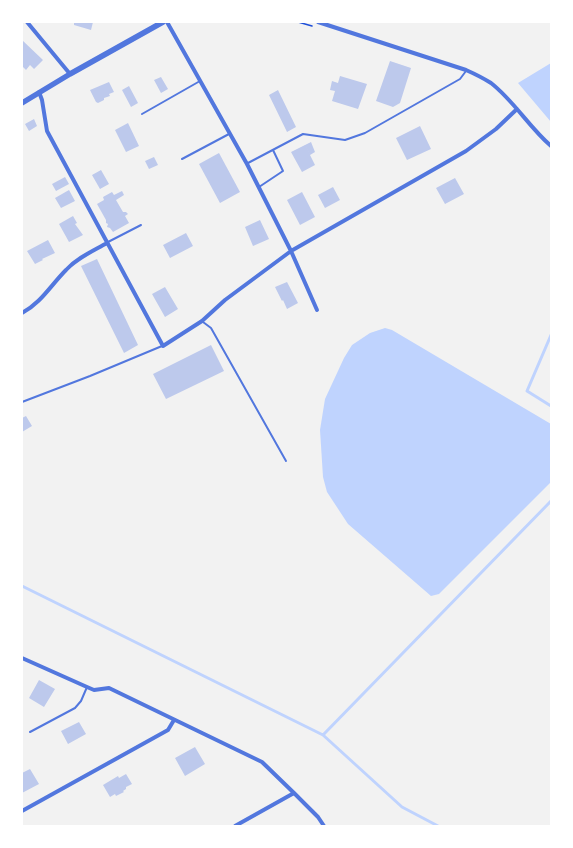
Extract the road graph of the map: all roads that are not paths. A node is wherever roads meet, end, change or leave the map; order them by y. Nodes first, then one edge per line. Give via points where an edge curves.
1 (27, 22) edge
2 (163, 22) edge
3 (167, 22) edge
4 (318, 22) edge
5 (466, 70) junction
6 (70, 74) junction
7 (201, 80) junction
8 (38, 92) junction
9 (22, 103) edge
10 (517, 109) junction
11 (142, 114) dead end
12 (229, 134) junction
13 (551, 146) edge
14 (273, 150) junction
15 (182, 159) dead end
16 (247, 164) junction
17 (259, 187) junction
18 (141, 225) dead end
19 (107, 243) junction
20 (291, 251) junction
21 (317, 310) dead end
22 (22, 313) edge
23 (202, 321) junction
24 (164, 346) junction
25 (22, 402) edge
26 (286, 461) dead end
27 (22, 658) edge
28 (87, 687) junction
29 (174, 720) junction
30 (30, 732) dead end
31 (294, 793) junction
32 (22, 811) edge
33 (235, 826) edge
34 (324, 826) edge

1 - 6 street
2 - 6 street
3 - 7 street
4 - 5 street
5 - 10 street via 490,83
5 - 14 lane via 460,79 364,133 345,140 303,134
6 - 8 street
7 - 11 lane
7 - 12 street
8 - 9 street
8 - 19 street via 42,100 47,131
10 - 13 street
10 - 20 street via 496,129 466,151
12 - 15 lane
12 - 16 street
14 - 16 lane
14 - 17 lane via 283,171
16 - 17 street
17 - 20 street
18 - 19 lane
19 - 22 street via 79,259 32,308
19 - 24 street
20 - 21 street
20 - 23 street via 225,300
23 - 24 street
23 - 26 lane via 211,328
24 - 25 lane
27 - 28 street
28 - 29 street via 94,690 109,688
28 - 30 lane via 75,708
29 - 31 street via 262,762
29 - 32 street via 168,730
31 - 33 street
31 - 34 street

